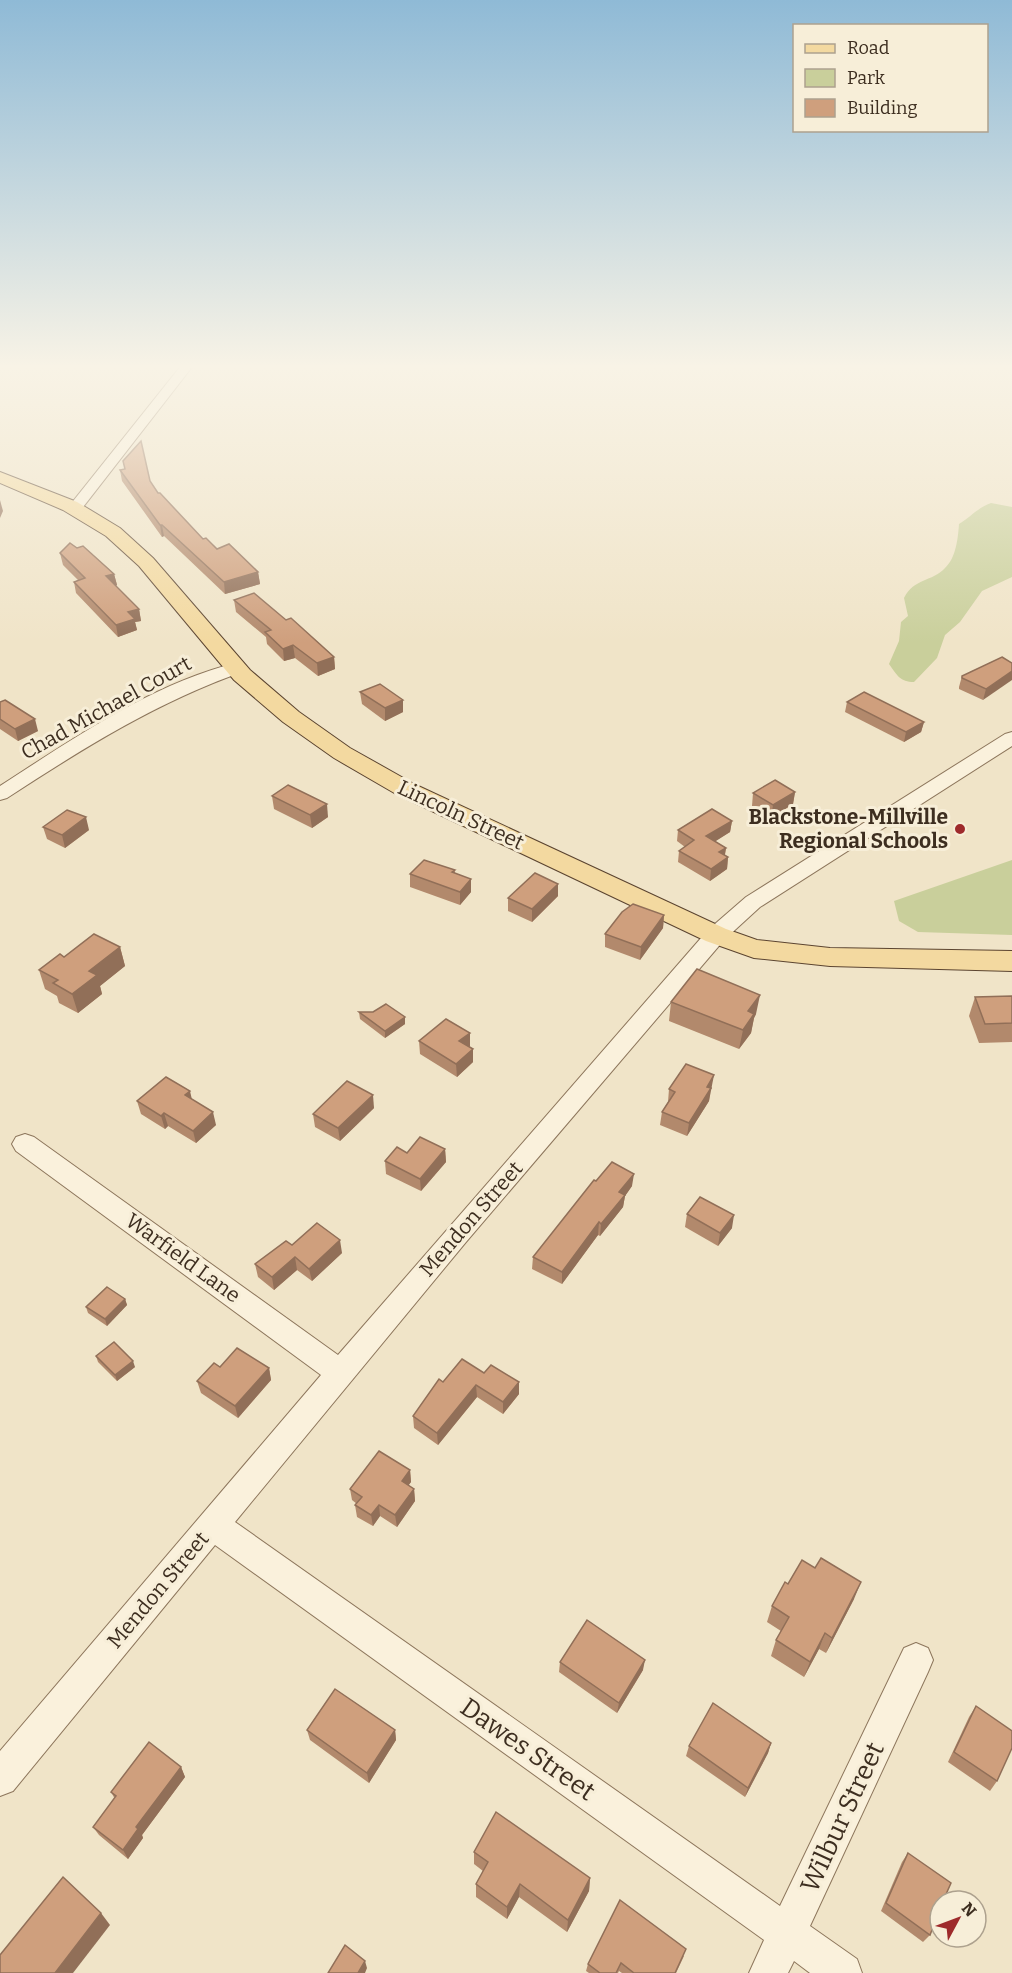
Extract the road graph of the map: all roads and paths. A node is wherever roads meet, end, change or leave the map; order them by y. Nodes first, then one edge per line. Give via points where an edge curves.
1 (114, 459) edge
2 (0, 477) edge
3 (75, 508) junction
4 (236, 668) junction
5 (1012, 738) edge
6 (0, 794) edge
7 (716, 935) junction
8 (1012, 961) edge
9 (25, 1144) dead end
10 (340, 1373) junction
11 (213, 1525) junction
12 (916, 1660) dead end
13 (0, 1778) edge
14 (787, 1933) junction
15 (768, 1973) edge
16 (843, 1973) edge

1 - 3 street
2 - 3 main road, Lincoln Street
3 - 4 main road, Lincoln Street via 106,527 138,555
4 - 6 street, Chad Michael Court via 168,695
4 - 7 main road, Lincoln Street via 315,735 398,785
5 - 7 street, Mendon Street via 753,902
7 - 8 main road, Lincoln Street via 754,949 830,957
7 - 10 street, Mendon Street
9 - 10 street, Warfield Lane
10 - 11 street, Mendon Street
11 - 13 street, Mendon Street
11 - 14 street, Dawes Street
12 - 14 street, Wilbur Street
14 - 15 street, Wilbur Street
14 - 16 street, Dawes Street

